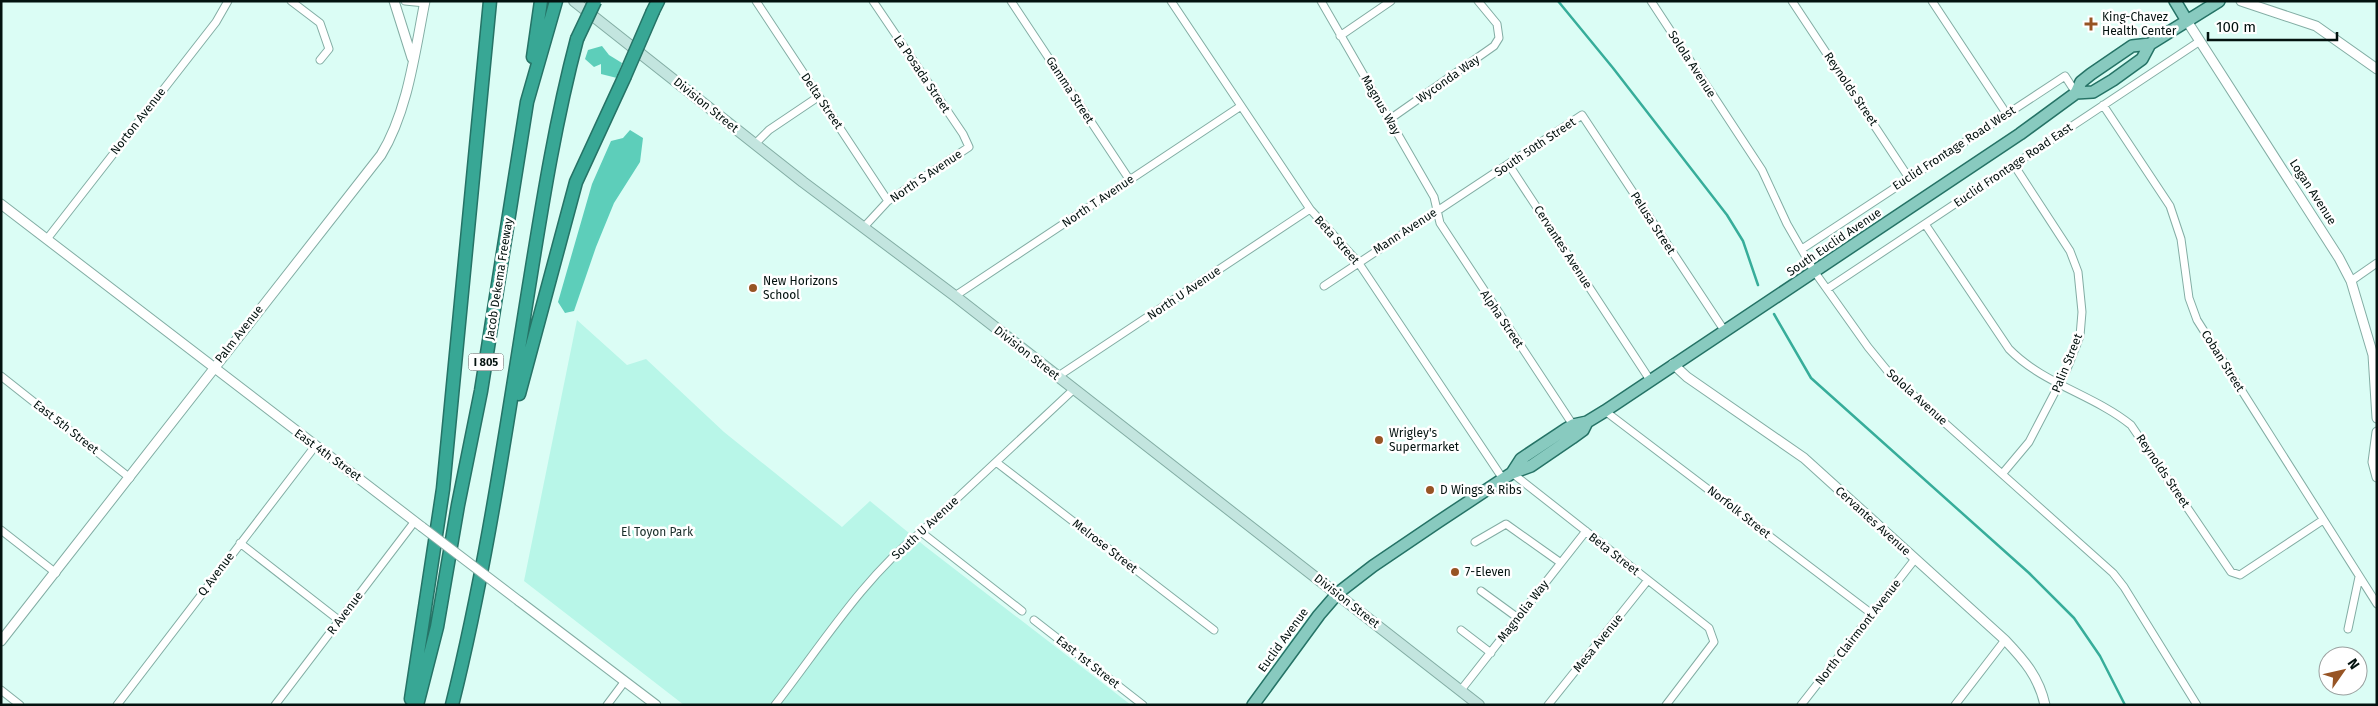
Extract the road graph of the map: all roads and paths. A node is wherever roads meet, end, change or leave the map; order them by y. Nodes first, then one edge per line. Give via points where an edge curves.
1 (228, 1) edge
2 (291, 1) edge
3 (394, 1) edge
4 (405, 1) edge
5 (490, 1) edge
6 (556, 1) edge
7 (574, 1) edge
8 (587, 1) edge
9 (595, 1) edge
10 (756, 1) edge
11 (873, 1) edge
12 (1011, 1) edge
13 (1171, 1) edge
14 (1321, 1) edge
15 (1391, 1) edge
16 (1478, 1) edge
17 (1650, 1) edge
18 (1792, 1) edge
19 (1932, 1) edge
20 (2175, 1) edge
21 (2219, 1) edge
22 (2241, 1) edge
23 (425, 2) edge
24 (656, 6) edge
25 (543, 12) edge
26 (2187, 21) junction
27 (1340, 36) junction
28 (578, 39) junction
29 (2200, 41) junction
30 (2150, 44) junction
31 (320, 60) dead end
32 (412, 60) junction
33 (2377, 69) edge
34 (2076, 92) junction
35 (818, 97) junction
36 (2103, 105) junction
37 (1241, 106) junction
38 (2006, 114) junction
39 (1582, 115) joint
40 (1390, 119) junction
41 (754, 144) junction
42 (969, 147) joint
43 (1509, 164) junction
44 (2014, 165) junction
45 (1488, 178) joint
46 (1909, 178) junction
47 (1129, 179) junction
48 (888, 201) junction
49 (1, 204) edge
50 (1310, 209) junction
51 (1437, 210) junction
52 (1925, 224) junction
53 (864, 227) junction
54 (46, 238) junction
55 (1802, 249) junction
56 (1358, 262) junction
57 (2377, 264) edge
58 (1814, 272) junction
59 (2351, 281) junction
60 (1324, 286) dead end
61 (1826, 289) junction
62 (956, 296) junction
63 (1724, 330) junction
64 (1673, 364) junction
65 (213, 368) junction
66 (1, 376) edge
67 (1058, 377) junction
68 (1650, 380) junction
69 (2060, 383) junction
70 (1073, 390) junction
71 (1605, 411) junction
72 (2377, 418) edge
73 (1587, 422) junction
74 (1572, 425) junction
75 (2377, 432) edge
76 (316, 444) junction
77 (501, 459) junction
78 (996, 462) junction
79 (2003, 473) junction
80 (1508, 476) junction
81 (2377, 477) edge
82 (130, 478) junction
83 (2323, 520) junction
84 (418, 524) junction
85 (1, 530) edge
86 (1586, 531) junction
87 (921, 532) junction
88 (1475, 542) dead end
89 (240, 543) junction
90 (1915, 559) junction
91 (1561, 563) junction
92 (56, 573) junction
93 (2360, 577) junction
94 (1648, 580) junction
95 (1481, 591) dead end
96 (1338, 593) junction
97 (2377, 604) edge
98 (1022, 611) dead end
99 (1872, 614) junction
100 (1518, 618) junction
101 (1034, 620) dead end
102 (340, 621) junction
103 (2348, 629) dead end
104 (1214, 630) dead end
105 (1461, 630) dead end
106 (2005, 640) junction
107 (1, 641) edge
108 (1491, 652) junction
109 (625, 681) junction
110 (1, 690) edge
111 (1461, 690) junction
112 (20, 705) edge
113 (118, 705) edge
114 (275, 705) edge
115 (410, 705) edge
116 (417, 705) edge
117 (452, 705) edge
118 (607, 705) edge
119 (656, 705) edge
120 (776, 705) edge
121 (1143, 705) edge
122 (1253, 705) edge
123 (1480, 705) edge
124 (1548, 705) edge
125 (1666, 705) edge
126 (1801, 705) edge
127 (1955, 705) edge
128 (2045, 705) edge
129 (2197, 705) edge

1 - 54 street, Norton Avenue via 216,22
2 - 31 street via 320,23 329,49
3 - 32 street
4 - 23 street
5 - 115 highway via 443,489
6 - 25 highway, Jacob Dekema Freeway / I 805
7 - 41 main road, Division Street
8 - 28 highway, I 805, bridge
9 - 28 highway, bridge
10 - 35 street, Delta Street
11 - 42 street, La Posada Street
12 - 47 street, Gamma Street
13 - 37 street, Beta Street
14 - 27 street, Magnus Way
15 - 27 street
16 - 40 street, Wyconda Way via 1497,24 1499,38 1487,52
17 - 55 street, Solola Avenue via 1762,170
18 - 46 street, Reynolds Street
19 - 38 street
20 - 26 main road, Logan Avenue
21 - 26 main road, South Euclid Avenue
22 - 33 street via 2316,26
23 - 32 street, Palm Avenue
24 - 77 highway, bridge via 576,182
25 - 116 highway, Jacob Dekema Freeway / I 805 via 481,391 437,627
26 - 29 street, Logan Avenue
26 - 30 main road, South Euclid Avenue
27 - 40 street, Magnus Way
28 - 77 highway, I 805 via 565,83 545,188
29 - 36 street, Euclid Frontage Road East
29 - 59 street, Logan Avenue
30 - 34 main road, South Euclid Avenue via 2132,46 2081,82
30 - 34 main road, South Euclid Avenue via 2142,59 2113,80 2093,92
32 - 65 street, Palm Avenue via 395,128 381,155
34 - 38 street, Euclid Frontage Road West via 2065,76
34 - 58 main road, South Euclid Avenue via 2020,134
35 - 41 street
35 - 48 street, Delta Street
36 - 44 street, Euclid Frontage Road East
36 - 83 street, Coban Street via 2170,206 2181,239 2189,298 2197,320
37 - 47 street, North T Avenue
37 - 50 street, Beta Street
38 - 46 street, Euclid Frontage Road West
39 - 43 street, South 50th Street
39 - 63 street, Pelusa Street
40 - 51 street, Magnus Way via 1434,197
41 - 53 main road, Division Street
42 - 48 street, North S Avenue
43 - 45 street, South 50th Street
43 - 68 street, Cervantes Avenue
44 - 52 street, Euclid Frontage Road East
44 - 69 street, Palin Street via 2062,237 2078,272 2082,299 2080,336
45 - 51 street, Mann Avenue
46 - 55 street, Euclid Frontage Road West
47 - 62 street, North T Avenue
48 - 53 street, North S Avenue
49 - 54 street, East 4th Street
50 - 56 street, Beta Street
50 - 67 street, North U Avenue
51 - 56 street, Mann Avenue
51 - 74 street, Alpha Street via 1440,223
52 - 61 street, Euclid Frontage Road East
52 - 69 street, Reynolds Street via 2009,349 2036,372
53 - 62 main road, Division Street
54 - 65 street, East 4th Street
55 - 58 street, Solola Avenue
56 - 60 street, Mann Avenue
56 - 80 street, Beta Street
57 - 59 street
58 - 61 street, Solola Avenue
58 - 63 main road, South Euclid Avenue
59 - 72 street, Logan Avenue via 2374,355
61 - 79 street, Solola Avenue via 1890,374
62 - 67 main road, Division Street
63 - 64 main road, South Euclid Avenue
64 - 68 main road, South Euclid Avenue
64 - 90 street, Cervantes Avenue via 1804,458
65 - 76 street, East 4th Street via 296,433
65 - 82 street, Palm Avenue
66 - 82 street, East 5th Street
67 - 70 main road, Division Street
68 - 71 main road, South Euclid Avenue
69 - 79 street, Palin Street via 2029,442
69 - 83 street, Reynolds Street via 2116,412 2131,425 2231,572 2240,576
70 - 78 street, South U Avenue
70 - 96 main road, Division Street
71 - 73 main road, South Euclid Avenue
71 - 99 street, Norfolk Street
73 - 74 main road
73 - 80 main road via 1584,430 1531,466
74 - 80 main road via 1521,459
75 - 81 street via 2373,462
76 - 84 street, East 4th Street
76 - 89 street, Q Avenue
77 - 117 highway, I 805 via 469,638
78 - 87 street, South U Avenue
78 - 104 street, Melrose Street
79 - 129 street, Solola Avenue via 2124,587
80 - 86 street, Beta Street
80 - 96 main road, Euclid Avenue via 1401,546
82 - 92 street, Palm Avenue
83 - 93 street, Coban Street
84 - 102 street, R Avenue
84 - 109 street, East 4th Street, bridge
85 - 92 street
86 - 91 street, Magnolia Way
86 - 94 street, Beta Street
87 - 98 street
87 - 120 street, South U Avenue via 901,548 853,603
88 - 91 street via 1506,524
89 - 102 street
89 - 113 street, Q Avenue
90 - 99 street, North Clairmont Avenue
90 - 106 street, Cervantes Avenue
91 - 100 street, Magnolia Way
92 - 107 street, Palm Avenue
93 - 97 street, Coban Street
93 - 103 street
94 - 124 street, Mesa Avenue
94 - 125 street, Beta Street via 1709,628 1714,637 1714,642
95 - 100 street
96 - 111 main road, Division Street
96 - 122 main road, Euclid Avenue
99 - 126 street, North Clairmont Avenue
100 - 108 street, Magnolia Way
101 - 121 street, East 1st Street
102 - 114 street, R Avenue
105 - 108 street
106 - 127 street
106 - 128 street, Cervantes Avenue via 2038,681
108 - 111 street, Magnolia Way
109 - 118 street
109 - 119 street, East 4th Street
110 - 112 street
111 - 123 main road, Division Street

